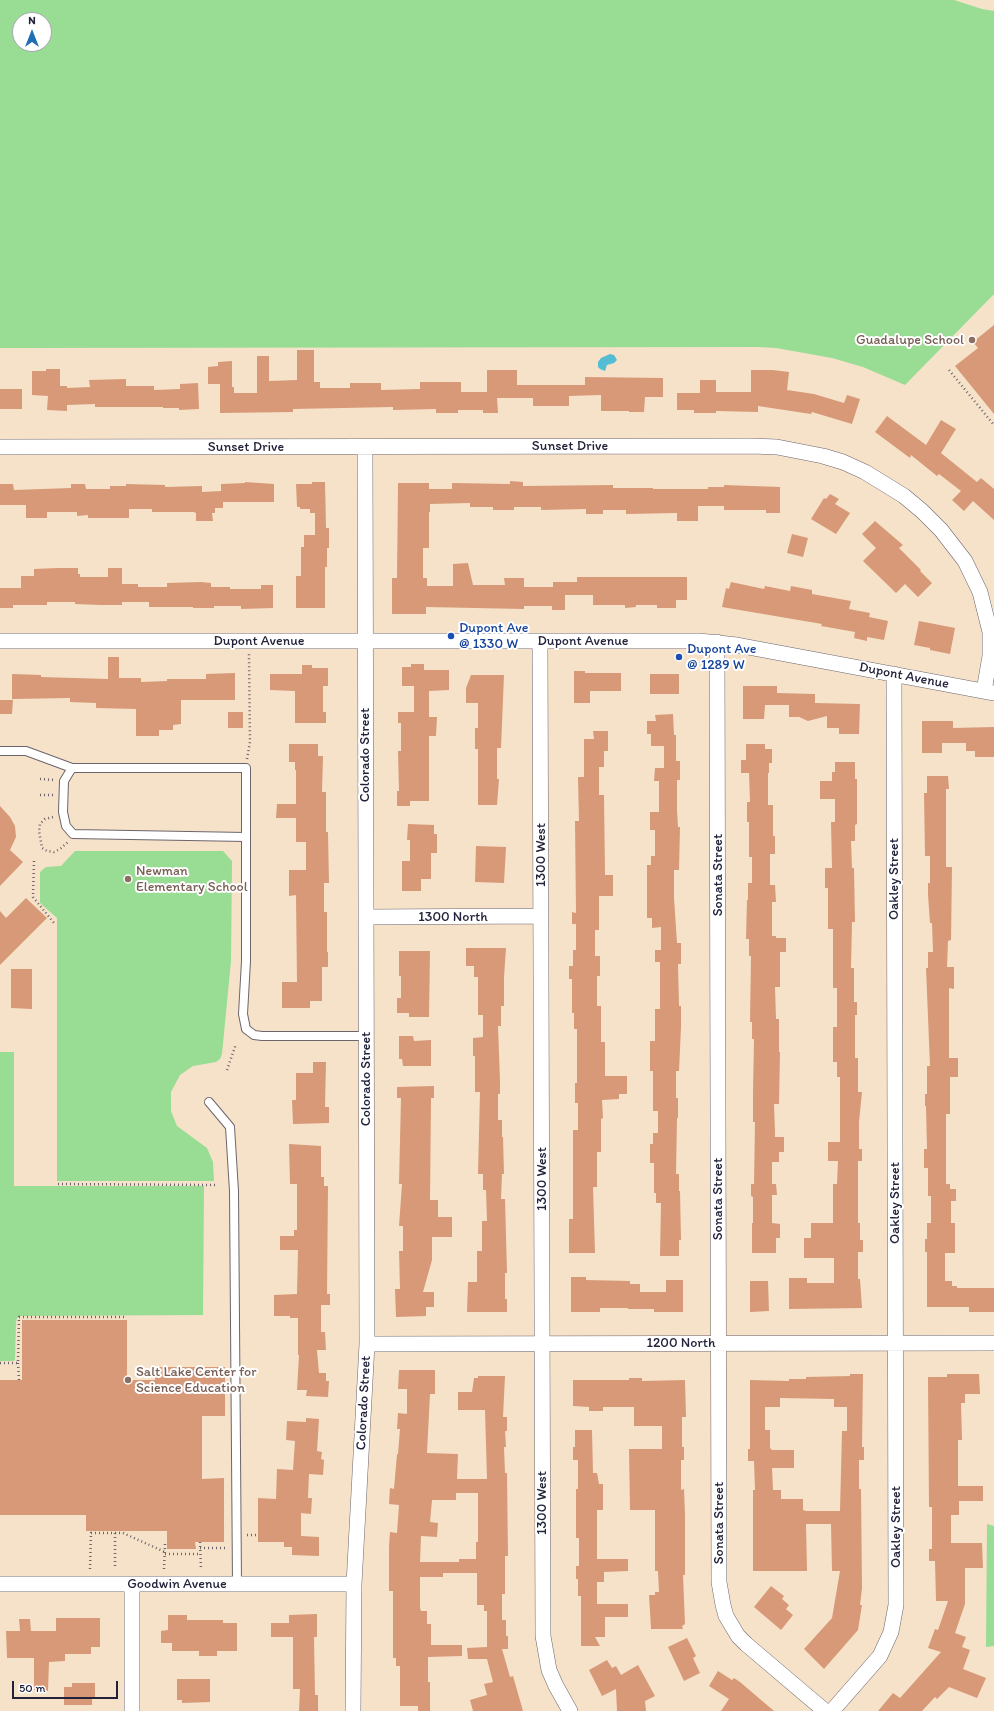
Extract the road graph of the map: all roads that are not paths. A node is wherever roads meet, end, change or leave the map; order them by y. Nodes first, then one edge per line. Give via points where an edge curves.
1 (0, 447) edge
2 (365, 447) junction
3 (0, 641) edge
4 (365, 641) junction
5 (540, 641) junction
6 (717, 642) junction
7 (894, 674) junction
8 (989, 692) edge
9 (0, 751) edge
10 (72, 768) junction
11 (246, 837) junction
12 (541, 916) junction
13 (366, 917) junction
14 (366, 1036) junction
15 (209, 1102) dead end
16 (542, 1343) junction
17 (718, 1343) junction
18 (896, 1343) junction
19 (994, 1343) edge
20 (367, 1344) junction
21 (0, 1584) edge
22 (132, 1584) junction
23 (237, 1584) junction
24 (354, 1584) junction
25 (132, 1711) edge
26 (353, 1711) edge
27 (570, 1711) edge
28 (825, 1711) edge
29 (832, 1711) edge

1 - 2 street, Sunset Drive
2 - 4 street, Colorado Street
2 - 8 street, Sunset Drive via 752,446 800,451 843,462 885,483 922,511 941,530 965,561 980,592 990,632
3 - 4 street, Dupont Avenue
4 - 5 street, Dupont Avenue
4 - 13 street, Colorado Street
5 - 6 street, Dupont Avenue
5 - 12 street, 1300 West
6 - 7 street, Dupont Avenue
6 - 17 street, Sonata Street
7 - 8 street, Dupont Avenue
7 - 18 street, Oakley Street
9 - 10 lane via 26,751
10 - 11 lane via 246,768
10 - 11 lane via 64,781 63,812 66,826 73,834
11 - 14 lane via 246,961 243,1014 246,1029 254,1035 262,1036
12 - 13 street, 1300 North
12 - 16 street, 1300 West
13 - 14 street, Colorado Street
14 - 20 street, Colorado Street
15 - 23 lane via 230,1127 234,1191
16 - 17 street, 1200 North
16 - 20 street, 1200 North
16 - 27 street, 1300 West via 543,1636 549,1670
17 - 18 street, 1200 North
17 - 28 street, Sonata Street via 719,1582 722,1605 732,1626 746,1644
18 - 19 street, 1200 North
18 - 29 street, Oakley Street via 894,1619 880,1656
20 - 24 street, Colorado Street
21 - 22 street, Goodwin Avenue
22 - 23 street, Goodwin Avenue
22 - 25 street
23 - 24 street, Goodwin Avenue
24 - 26 street, Colorado Street

